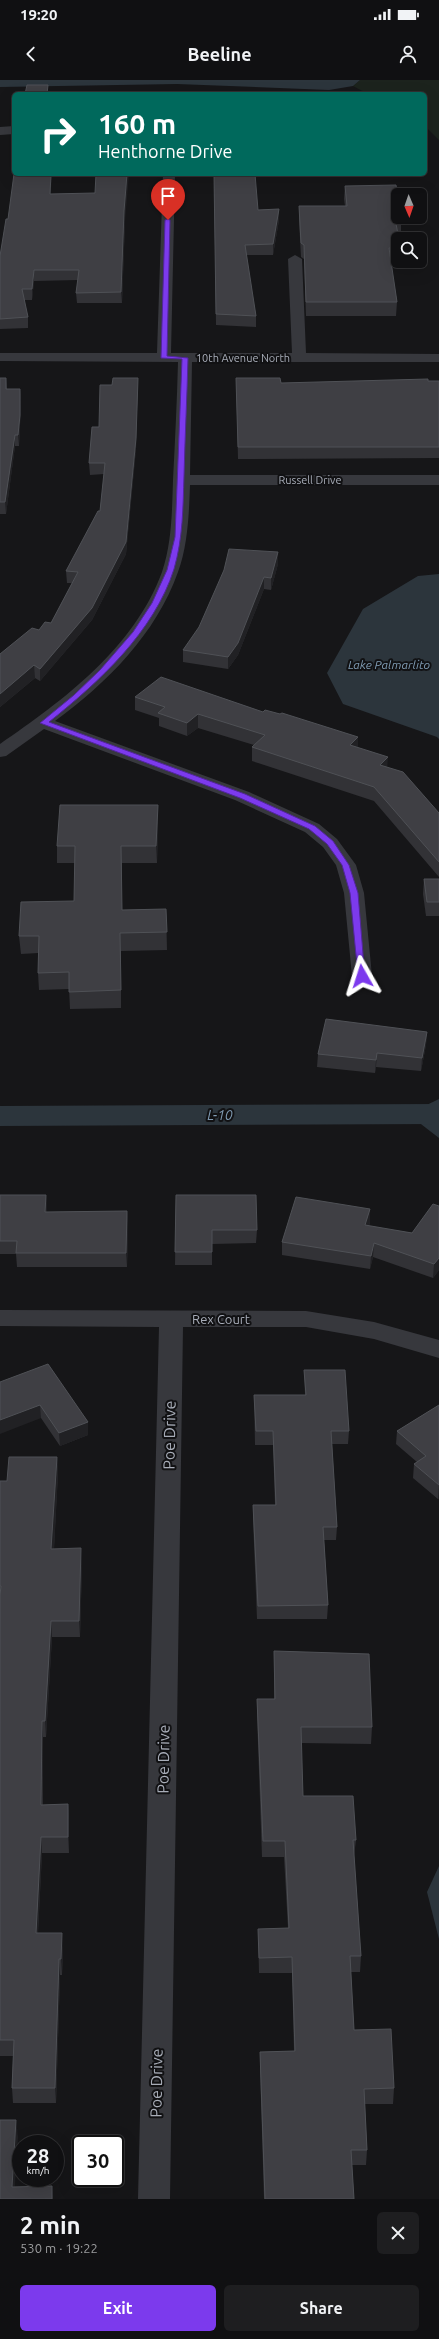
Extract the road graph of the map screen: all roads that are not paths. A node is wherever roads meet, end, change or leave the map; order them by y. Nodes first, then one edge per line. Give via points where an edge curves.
1 (12, 130) edge
2 (0, 131) edge
3 (169, 176) edge
4 (295, 259) dead end
5 (0, 357) edge
6 (164, 358) junction
7 (185, 358) junction
8 (299, 358) junction
9 (439, 358) edge
10 (181, 480) junction
11 (439, 480) edge
12 (44, 723) junction
13 (0, 752) edge
14 (362, 976) dead end
15 (0, 1318) edge
16 (171, 1318) junction
17 (439, 1349) edge
18 (154, 2199) edge

1 - 2 street
3 - 6 street
4 - 8 street
5 - 6 street, 10th Avenue North
6 - 7 street, 10th Avenue North
7 - 8 street, 10th Avenue North
7 - 10 street
8 - 9 street, 10th Avenue North
10 - 11 street, Russell Drive
10 - 12 street via 178,537 170,570 155,603 136,633 111,663
12 - 13 street
12 - 14 street via 242,796 312,828 330,843 346,865 354,893
15 - 16 street, Rex Court
16 - 17 street, Rex Court via 306,1319 355,1325 402,1336
16 - 18 street, Poe Drive

